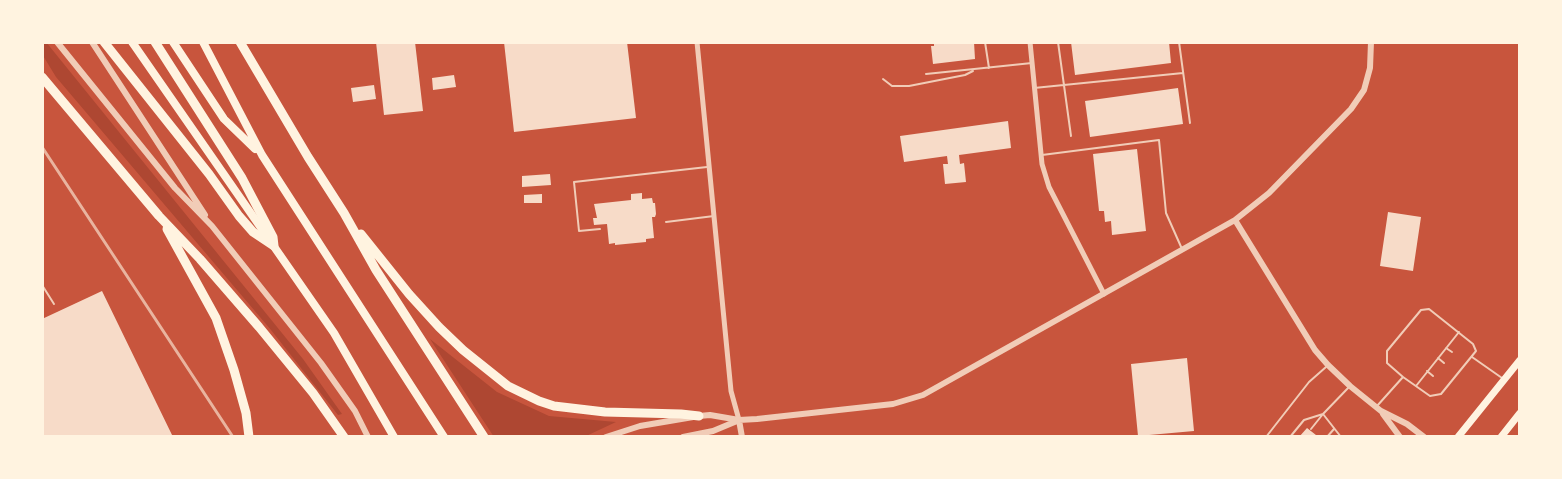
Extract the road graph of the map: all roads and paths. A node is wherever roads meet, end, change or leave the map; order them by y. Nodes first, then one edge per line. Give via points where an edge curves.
1 (57, 42) edge
2 (92, 42) edge
3 (104, 42) edge
4 (132, 42) edge
5 (155, 42) edge
6 (173, 42) edge
7 (203, 42) edge
8 (240, 42) edge
9 (697, 42) edge
10 (986, 42) edge
11 (1030, 42) edge
12 (1058, 42) edge
13 (1179, 42) edge
14 (1371, 42) edge
15 (1032, 63) junction
16 (989, 68) junction
17 (972, 70) junction
18 (946, 72) junction
19 (1183, 73) junction
20 (926, 74) dead end
21 (42, 77) edge
22 (884, 79) dead end
23 (947, 79) junction
24 (1063, 85) junction
25 (1034, 88) junction
26 (1190, 123) dead end
27 (1071, 136) dead end
28 (262, 155) junction
29 (1041, 155) junction
30 (710, 166) junction
31 (344, 213) junction
32 (159, 216) junction
33 (714, 216) junction
34 (1235, 220) junction
35 (666, 222) dead end
36 (212, 226) junction
37 (600, 229) dead end
38 (274, 246) junction
39 (1182, 249) junction
40 (42, 285) edge
41 (1104, 294) junction
42 (54, 304) dead end
43 (1459, 332) junction
44 (1446, 348) junction
45 (1452, 352) dead end
46 (1472, 356) junction
47 (1438, 358) junction
48 (1461, 359) dead end
49 (1520, 360) edge
50 (1444, 363) dead end
51 (1466, 363) junction
52 (1328, 365) junction
53 (1453, 370) dead end
54 (1427, 371) junction
55 (1458, 374) junction
56 (1434, 376) dead end
57 (1403, 377) junction
58 (1504, 379) junction
59 (1442, 382) dead end
60 (1350, 386) junction
61 (1416, 386) junction
62 (1447, 386) junction
63 (1378, 409) junction
64 (1520, 413) edge
65 (1323, 414) junction
66 (699, 417) junction
67 (739, 420) junction
68 (1311, 429) dead end
69 (1334, 429) junction
70 (443, 436) edge
71 (249, 437) edge
72 (344, 437) edge
73 (368, 437) edge
74 (394, 437) edge
75 (484, 437) edge
76 (606, 437) edge
77 (683, 437) edge
78 (742, 437) edge
79 (1266, 437) edge
80 (1290, 437) edge
81 (1327, 437) edge
82 (1341, 437) edge
83 (1400, 437) edge
84 (1424, 437) edge
85 (1458, 437) edge
86 (1501, 437) edge

1 - 36 street via 175,188
2 - 36 street
3 - 38 highway via 239,216 253,232
4 - 38 highway
5 - 38 highway via 252,196
6 - 28 highway via 224,118
7 - 28 highway
8 - 31 highway
9 - 30 street
10 - 16 lane
11 - 15 street
12 - 24 lane
13 - 19 lane
14 - 34 street via 1364,90 1351,110 1269,193
15 - 16 lane
15 - 25 street
16 - 17 lane
17 - 18 lane
17 - 23 lane
18 - 20 lane
18 - 23 lane
19 - 24 lane
19 - 26 lane
21 - 32 highway
22 - 23 lane via 892,86 909,86
24 - 25 lane
24 - 27 lane
25 - 29 street
28 - 70 highway
29 - 39 lane via 1159,140 1166,213
29 - 41 street via 1049,187
30 - 33 street
30 - 37 lane via 574,183 579,231
31 - 66 highway via 440,327 463,351 508,386 554,406
31 - 75 highway via 376,270
32 - 71 highway via 216,318 246,413
32 - 72 highway via 259,327
33 - 35 lane
33 - 67 street via 731,391
34 - 39 street
34 - 52 street
36 - 73 street via 340,388
38 - 74 highway via 334,333
39 - 41 street
40 - 42 lane
41 - 67 street via 923,395 893,404
43 - 44 lane
43 - 46 lane via 1473,344 1476,351
43 - 57 lane via 1429,309 1421,310 1386,351 1387,363
44 - 45 lane
44 - 47 lane
46 - 51 lane
46 - 58 lane
47 - 50 lane
47 - 54 lane
48 - 51 lane
49 - 58 main road
51 - 55 lane
52 - 60 street
52 - 79 lane via 1309,382
53 - 55 lane
54 - 56 lane
54 - 61 lane
55 - 62 lane
57 - 61 lane
57 - 63 lane
58 - 85 main road
59 - 62 lane
60 - 63 street
60 - 65 lane
61 - 62 lane via 1430,396 1441,394
63 - 83 street
63 - 84 street
64 - 86 main road
65 - 68 lane
65 - 69 lane
65 - 80 lane via 1304,420
66 - 67 street
66 - 76 street via 640,426
67 - 77 street
67 - 78 street
69 - 81 lane
69 - 82 lane

